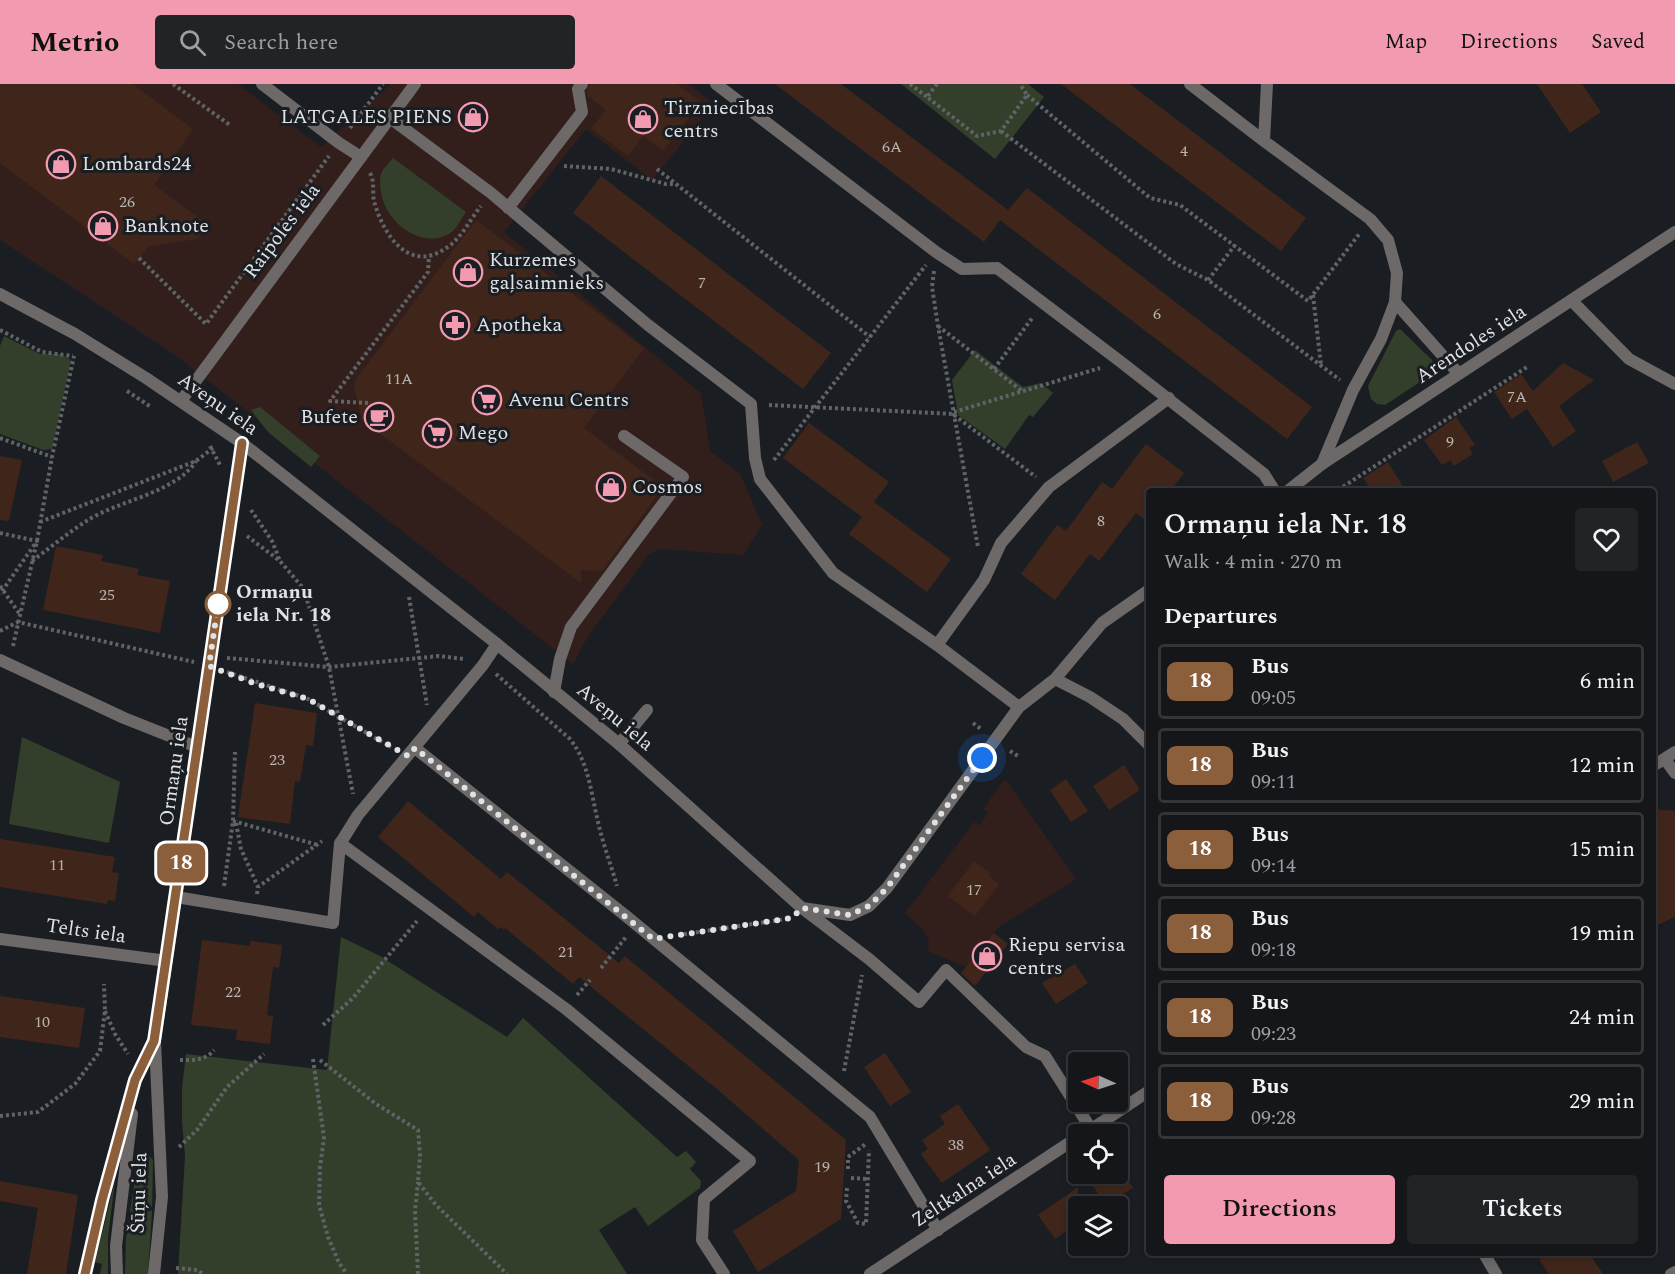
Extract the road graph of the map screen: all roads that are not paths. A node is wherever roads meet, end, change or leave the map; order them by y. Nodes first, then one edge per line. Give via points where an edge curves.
1 (262, 84) edge
2 (415, 84) edge
3 (582, 84) edge
4 (716, 84) edge
5 (1190, 84) edge
6 (1267, 84) edge
7 (390, 118) junction
8 (1264, 141) junction
9 (361, 157) junction
10 (508, 208) junction
11 (1675, 232) edge
12 (0, 294) edge
13 (1572, 301) junction
14 (1395, 302) junction
15 (1459, 374) junction
16 (1675, 384) edge
17 (1169, 398) junction
18 (181, 402) junction
19 (624, 436) dead end
20 (242, 443) junction
21 (1322, 464) junction
22 (1273, 488) edge
23 (1292, 488) edge
24 (1146, 592) edge
25 (497, 644) junction
26 (937, 645) junction
27 (4, 662) edge
28 (1055, 679) junction
29 (554, 692) junction
30 (1019, 707) junction
31 (646, 710) dead end
32 (1146, 742) edge
33 (619, 744) junction
34 (197, 747) junction
35 (411, 752) junction
36 (1670, 755) edge
37 (1656, 764) edge
38 (1675, 773) edge
39 (341, 844) junction
40 (176, 897) junction
41 (802, 908) junction
42 (0, 939) edge
43 (167, 961) junction
44 (154, 1041) junction
45 (137, 1076) junction
46 (1146, 1093) edge
47 (1083, 1124) edge
48 (1098, 1124) edge
49 (1068, 1144) edge
50 (938, 1230) junction
51 (1485, 1256) edge
52 (85, 1274) edge
53 (117, 1274) edge
54 (154, 1274) edge
55 (724, 1274) edge
56 (870, 1274) edge
57 (1496, 1274) edge

1 - 9 street
2 - 7 street, Raipoles iela
3 - 10 street via 582,112
4 - 17 street via 936,252 962,269 997,268
5 - 8 street
6 - 8 street
7 - 9 street, Raipoles iela
7 - 10 street
8 - 14 street via 1370,219 1388,240 1397,273
9 - 18 street, Raipoles iela
10 - 26 street via 648,325 752,404 760,479 833,573
11 - 13 street, Arendoles iela
12 - 18 street, Aveņu iela via 75,334
13 - 15 street, Arendoles iela
13 - 16 street via 1629,358
14 - 15 street
14 - 21 street
15 - 21 street, Arendoles iela
17 - 22 street via 1264,474
17 - 26 street via 1049,487 1001,543 984,580
18 - 20 street, Aveņu iela
19 - 29 street via 683,477 571,627
20 - 25 street, Aveņu iela
20 - 34 street, Ormaņu iela
21 - 23 street, Arendoles iela
24 - 28 street via 1102,623
25 - 29 street, Aveņu iela
25 - 35 street
26 - 30 street
27 - 34 street
28 - 30 street
28 - 32 street via 1123,719
29 - 33 street, Aveņu iela
30 - 41 street via 887,888 869,906 850,915
31 - 33 street
33 - 41 street, Aveņu iela
34 - 40 street, Ormaņu iela
35 - 39 street via 358,815
35 - 50 street via 626,916 870,1117
36 - 37 street
36 - 38 street
39 - 40 street via 333,923
39 - 55 street via 566,1009 750,1161 704,1199 702,1239
40 - 43 street, Ormaņu iela
41 - 47 street, Aveņu iela via 919,1002 946,970 1026,1047 1045,1056
42 - 43 street, Telts iela
43 - 44 street, Ormaņu iela
44 - 45 street, Ormaņu iela
44 - 54 street, Šūņu iela via 162,1197
45 - 52 street, Ormaņu iela
45 - 53 street, Šūņu iela via 116,1246
46 - 48 street
49 - 50 street, Zeltkalna iela
50 - 56 street, Zeltkalna iela
51 - 57 street

